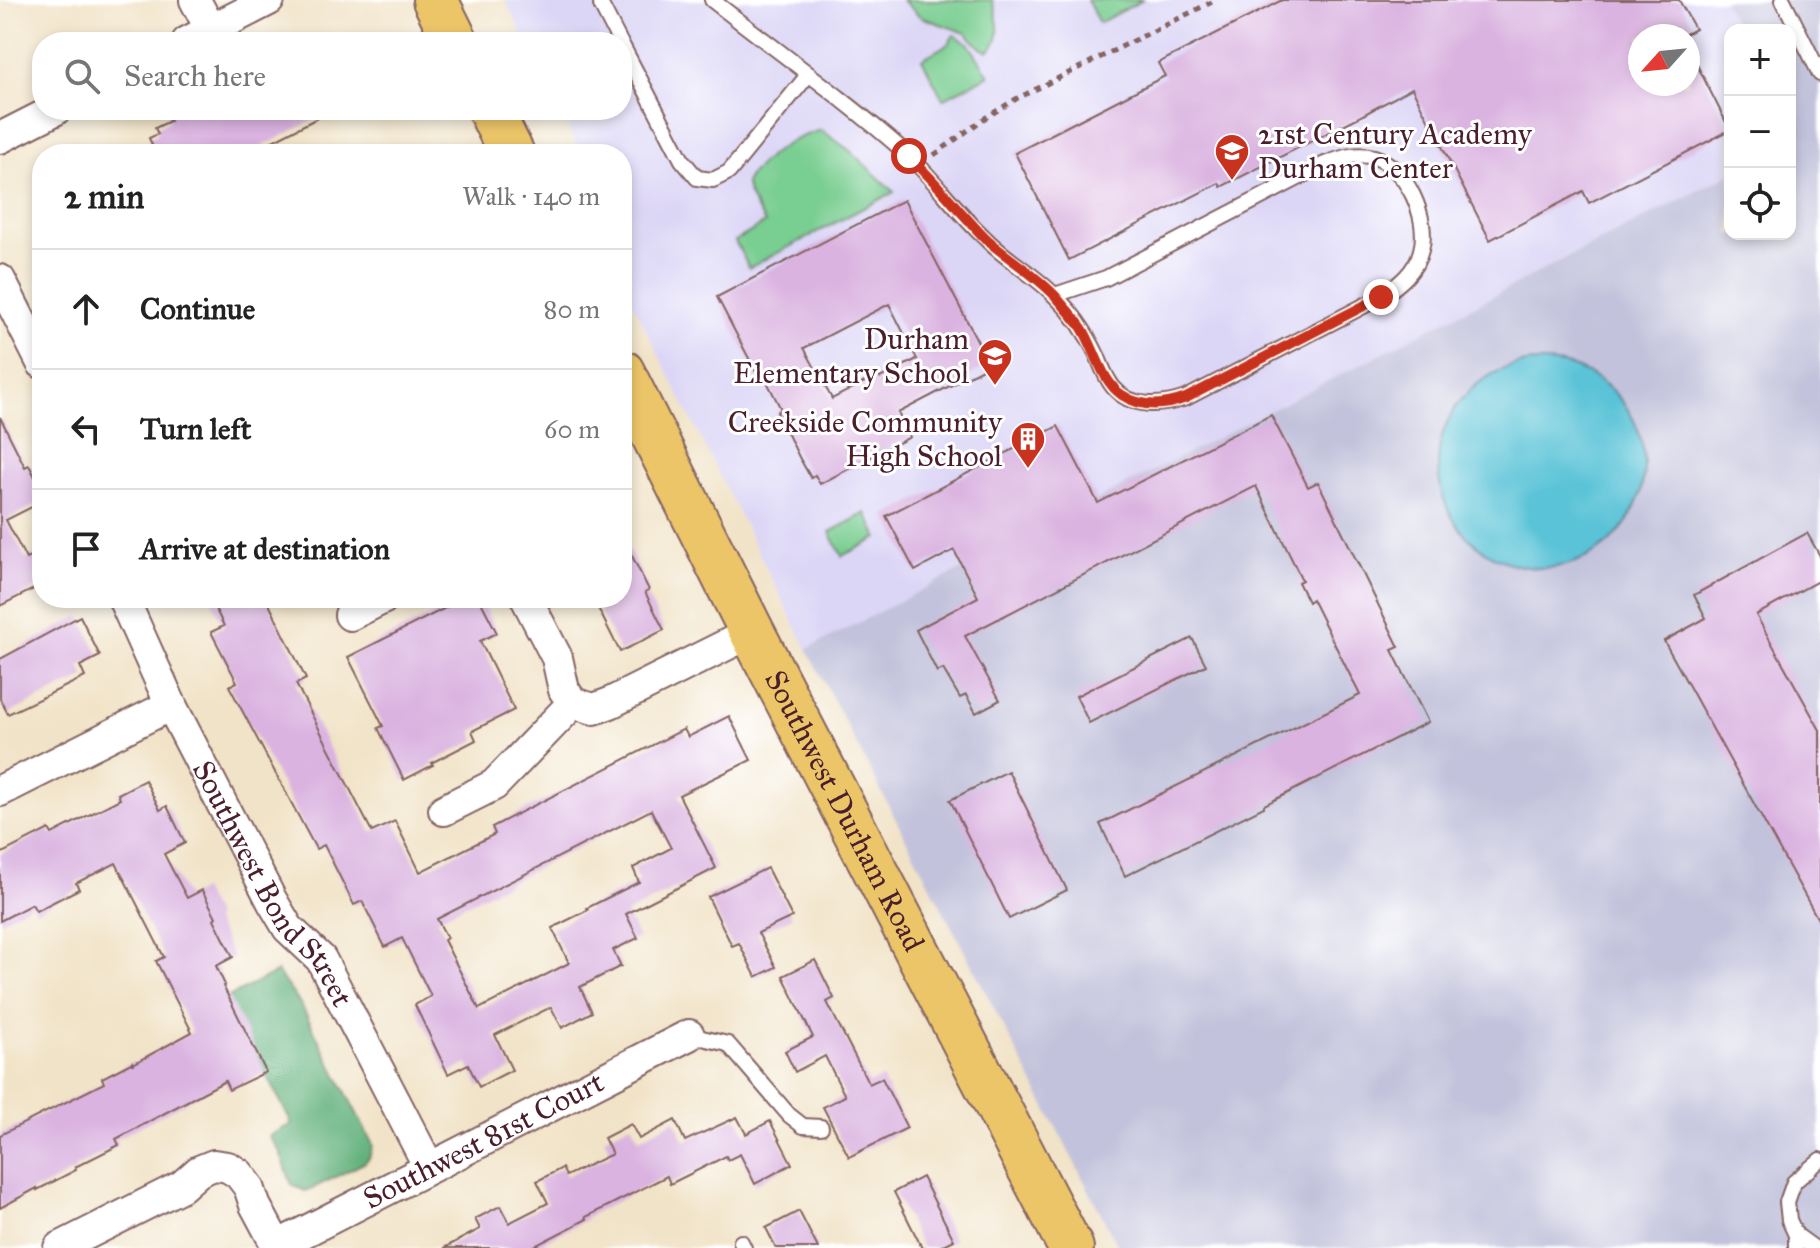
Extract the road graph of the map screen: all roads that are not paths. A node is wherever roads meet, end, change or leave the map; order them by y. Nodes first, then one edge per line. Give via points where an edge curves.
1 (195, 0) edge
2 (269, 0) edge
3 (435, 0) edge
4 (712, 0) edge
5 (1783, 0) edge
6 (601, 5) dead end
7 (199, 32) edge
8 (207, 32) edge
9 (451, 32) edge
10 (615, 32) edge
11 (632, 65) edge
12 (1820, 74) edge
13 (808, 75) junction
14 (35, 120) edge
15 (495, 120) edge
16 (0, 138) edge
17 (507, 144) edge
18 (0, 280) edge
19 (1055, 295) junction
20 (32, 343) edge
21 (632, 392) edge
22 (127, 608) edge
23 (364, 608) edge
24 (531, 608) edge
25 (350, 615) dead end
26 (752, 632) junction
27 (573, 703) junction
28 (171, 705) junction
29 (0, 791) edge
30 (444, 810) dead end
31 (689, 1035) joint
32 (821, 1127) dead end
33 (1820, 1160) edge
34 (429, 1167) junction
35 (1796, 1241) edge
36 (278, 1247) edge
37 (59, 1248) edge
38 (1071, 1248) edge
39 (1814, 1248) edge

1 - 7 street
2 - 8 street
3 - 9 main road
4 - 13 lane
5 - 12 lane
6 - 10 lane
11 - 13 lane via 682,160 697,178 713,180 729,172
13 - 19 lane via 866,118 919,166 985,239
14 - 16 street
15 - 17 main road
18 - 20 street
19 - 19 lane via 1081,327 1115,389 1141,403 1169,404 1396,286 1421,251 1420,215 1414,196 1394,169 1376,157 1357,154 1325,164 1106,278
21 - 26 main road, Southwest Durham Road
22 - 28 street, Southwest Bond Street
23 - 25 street
24 - 27 street
26 - 27 street via 610,703 594,709
26 - 38 main road, Southwest Durham Road
27 - 30 street via 494,785
28 - 29 street
28 - 34 street, Southwest Bond Street via 272,901 288,928 321,959
31 - 32 lane via 728,1044 789,1115 803,1126
31 - 34 street, Southwest 81st Court
33 - 35 lane via 1794,1182 1787,1202
34 - 36 street, Southwest 81st Court
35 - 39 lane
36 - 37 street via 239,1174 214,1165

